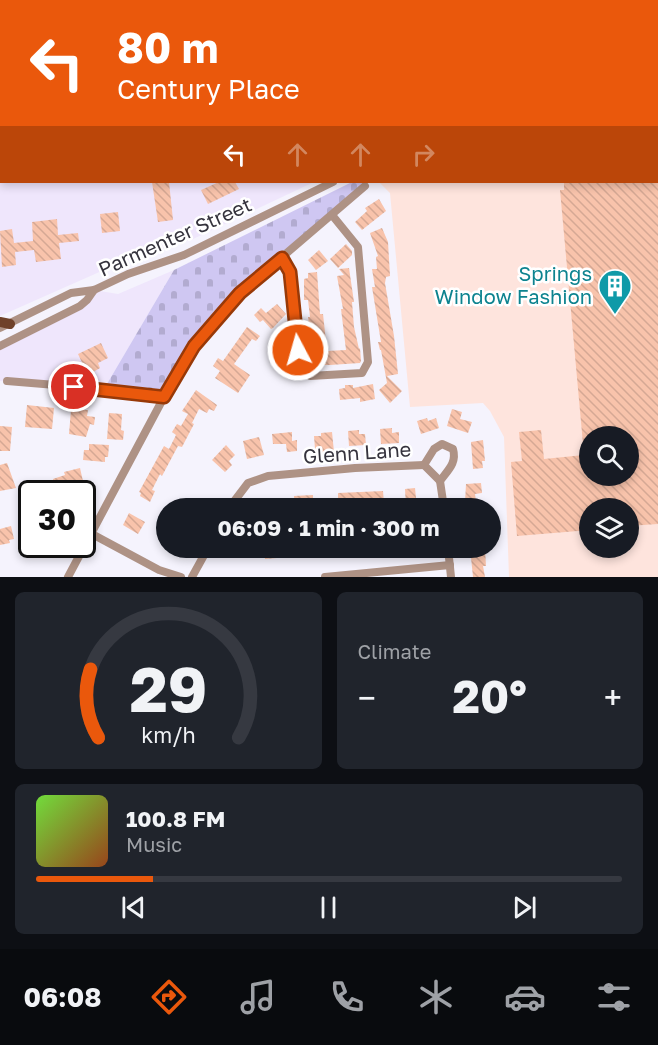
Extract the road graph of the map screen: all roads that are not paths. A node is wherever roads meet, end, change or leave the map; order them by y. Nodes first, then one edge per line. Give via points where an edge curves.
1 (331, 183) edge
2 (365, 186) dead end
3 (332, 215) junction
4 (282, 258) junction
5 (94, 290) junction
6 (3, 325) edge
7 (0, 346) edge
8 (7, 381) dead end
9 (164, 397) junction
10 (424, 465) junction
11 (440, 481) junction
12 (237, 498) edge
13 (443, 498) edge
14 (96, 526) edge
15 (96, 536) edge
16 (79, 558) edge
17 (202, 558) edge
18 (449, 558) edge
19 (450, 565) junction
20 (68, 577) edge
21 (181, 577) edge
22 (192, 577) edge
23 (326, 577) edge
24 (451, 577) edge

1 - 5 street, Parmenter Street via 184,255
2 - 3 street
3 - 4 street
3 - 4 street via 358,247 368,362 362,373 310,376 301,370 290,272
4 - 9 street via 240,293 194,346
5 - 6 street, Parmenter Street via 75,291
5 - 7 street, Parmenter Street via 80,306
8 - 9 street
9 - 14 street
10 - 11 street
10 - 11 street, Glenn Lane via 442,444 453,449 453,464
10 - 12 street, Glenn Lane via 267,476 248,483
11 - 13 street
15 - 21 street via 159,570
16 - 20 street
17 - 22 street
18 - 19 street
19 - 23 street
19 - 24 street

